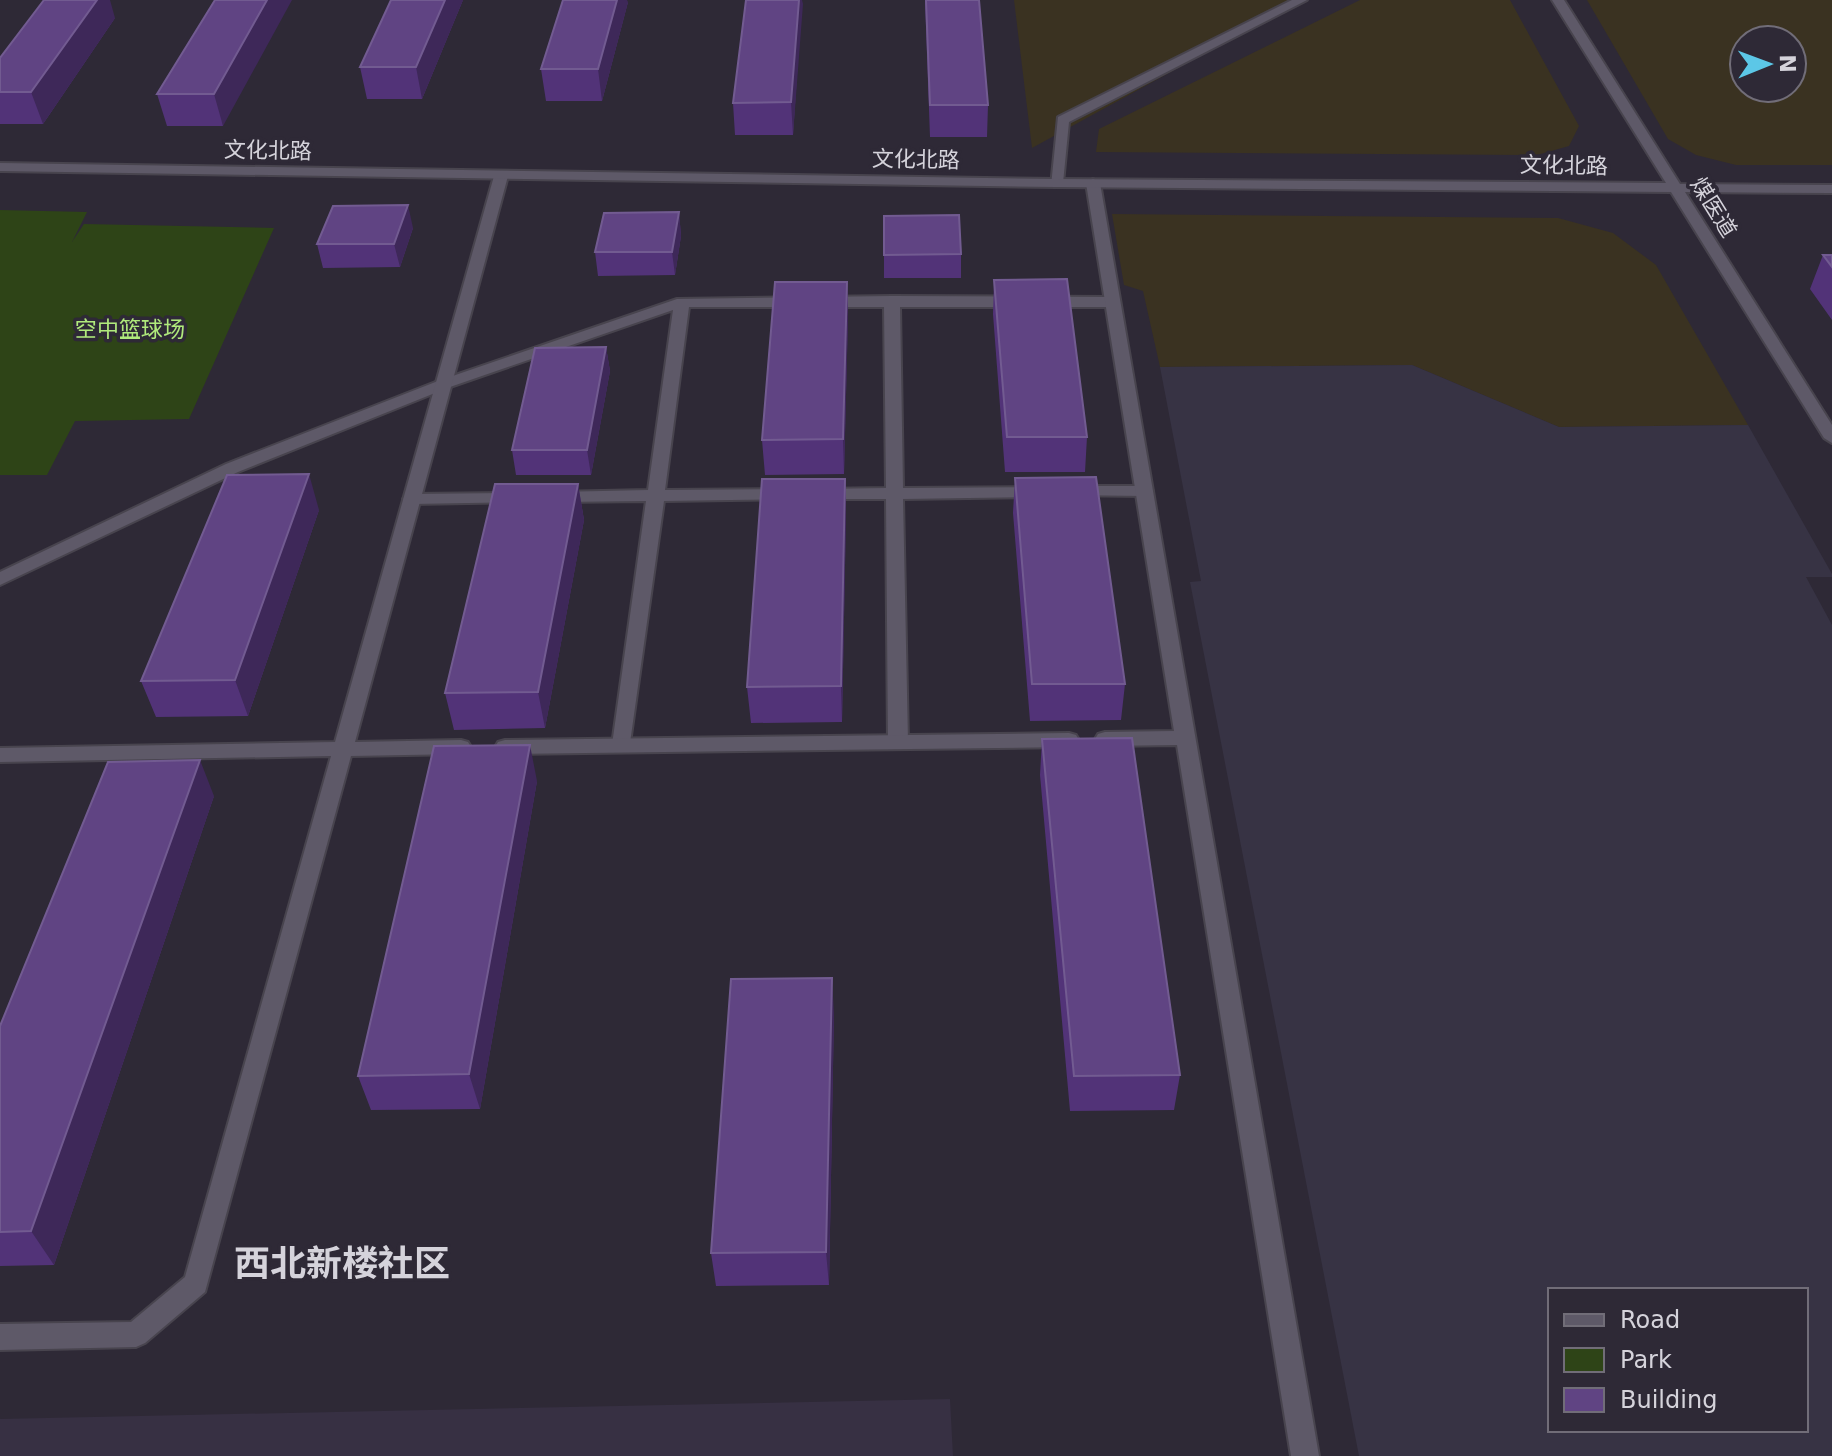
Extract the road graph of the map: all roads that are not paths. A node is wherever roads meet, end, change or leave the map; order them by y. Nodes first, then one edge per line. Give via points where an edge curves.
1 (1301, 0) edge
2 (1558, 0) edge
3 (0, 167) edge
4 (501, 176) junction
5 (1056, 183) junction
6 (1093, 183) junction
7 (1676, 188) junction
8 (1832, 189) edge
9 (892, 301) junction
10 (682, 302) junction
11 (1111, 302) junction
12 (444, 384) junction
13 (1832, 438) edge
14 (1144, 491) junction
15 (894, 493) junction
16 (655, 496) junction
17 (412, 499) junction
18 (0, 579) edge
19 (1185, 738) junction
20 (898, 742) junction
21 (622, 745) junction
22 (344, 749) junction
23 (0, 755) edge
24 (0, 1337) edge
25 (1305, 1456) edge

1 - 5 street via 1063,120
2 - 7 street, 煤医道
3 - 4 street, 文化北路
4 - 5 street, 文化北路
4 - 12 street
5 - 6 street, 文化北路
6 - 7 street, 文化北路
6 - 11 street
7 - 8 street, 文化北路
7 - 13 street, 煤医道
9 - 10 street
9 - 11 street
9 - 15 street
10 - 12 street
10 - 16 street
11 - 14 street
12 - 17 street
12 - 18 street via 232,468
14 - 15 street
14 - 19 street
15 - 16 street
15 - 20 street
16 - 17 street
16 - 21 street
17 - 22 street
19 - 20 street
19 - 25 street
20 - 21 street
21 - 22 street
22 - 23 street
22 - 24 street via 196,1284 136,1334

